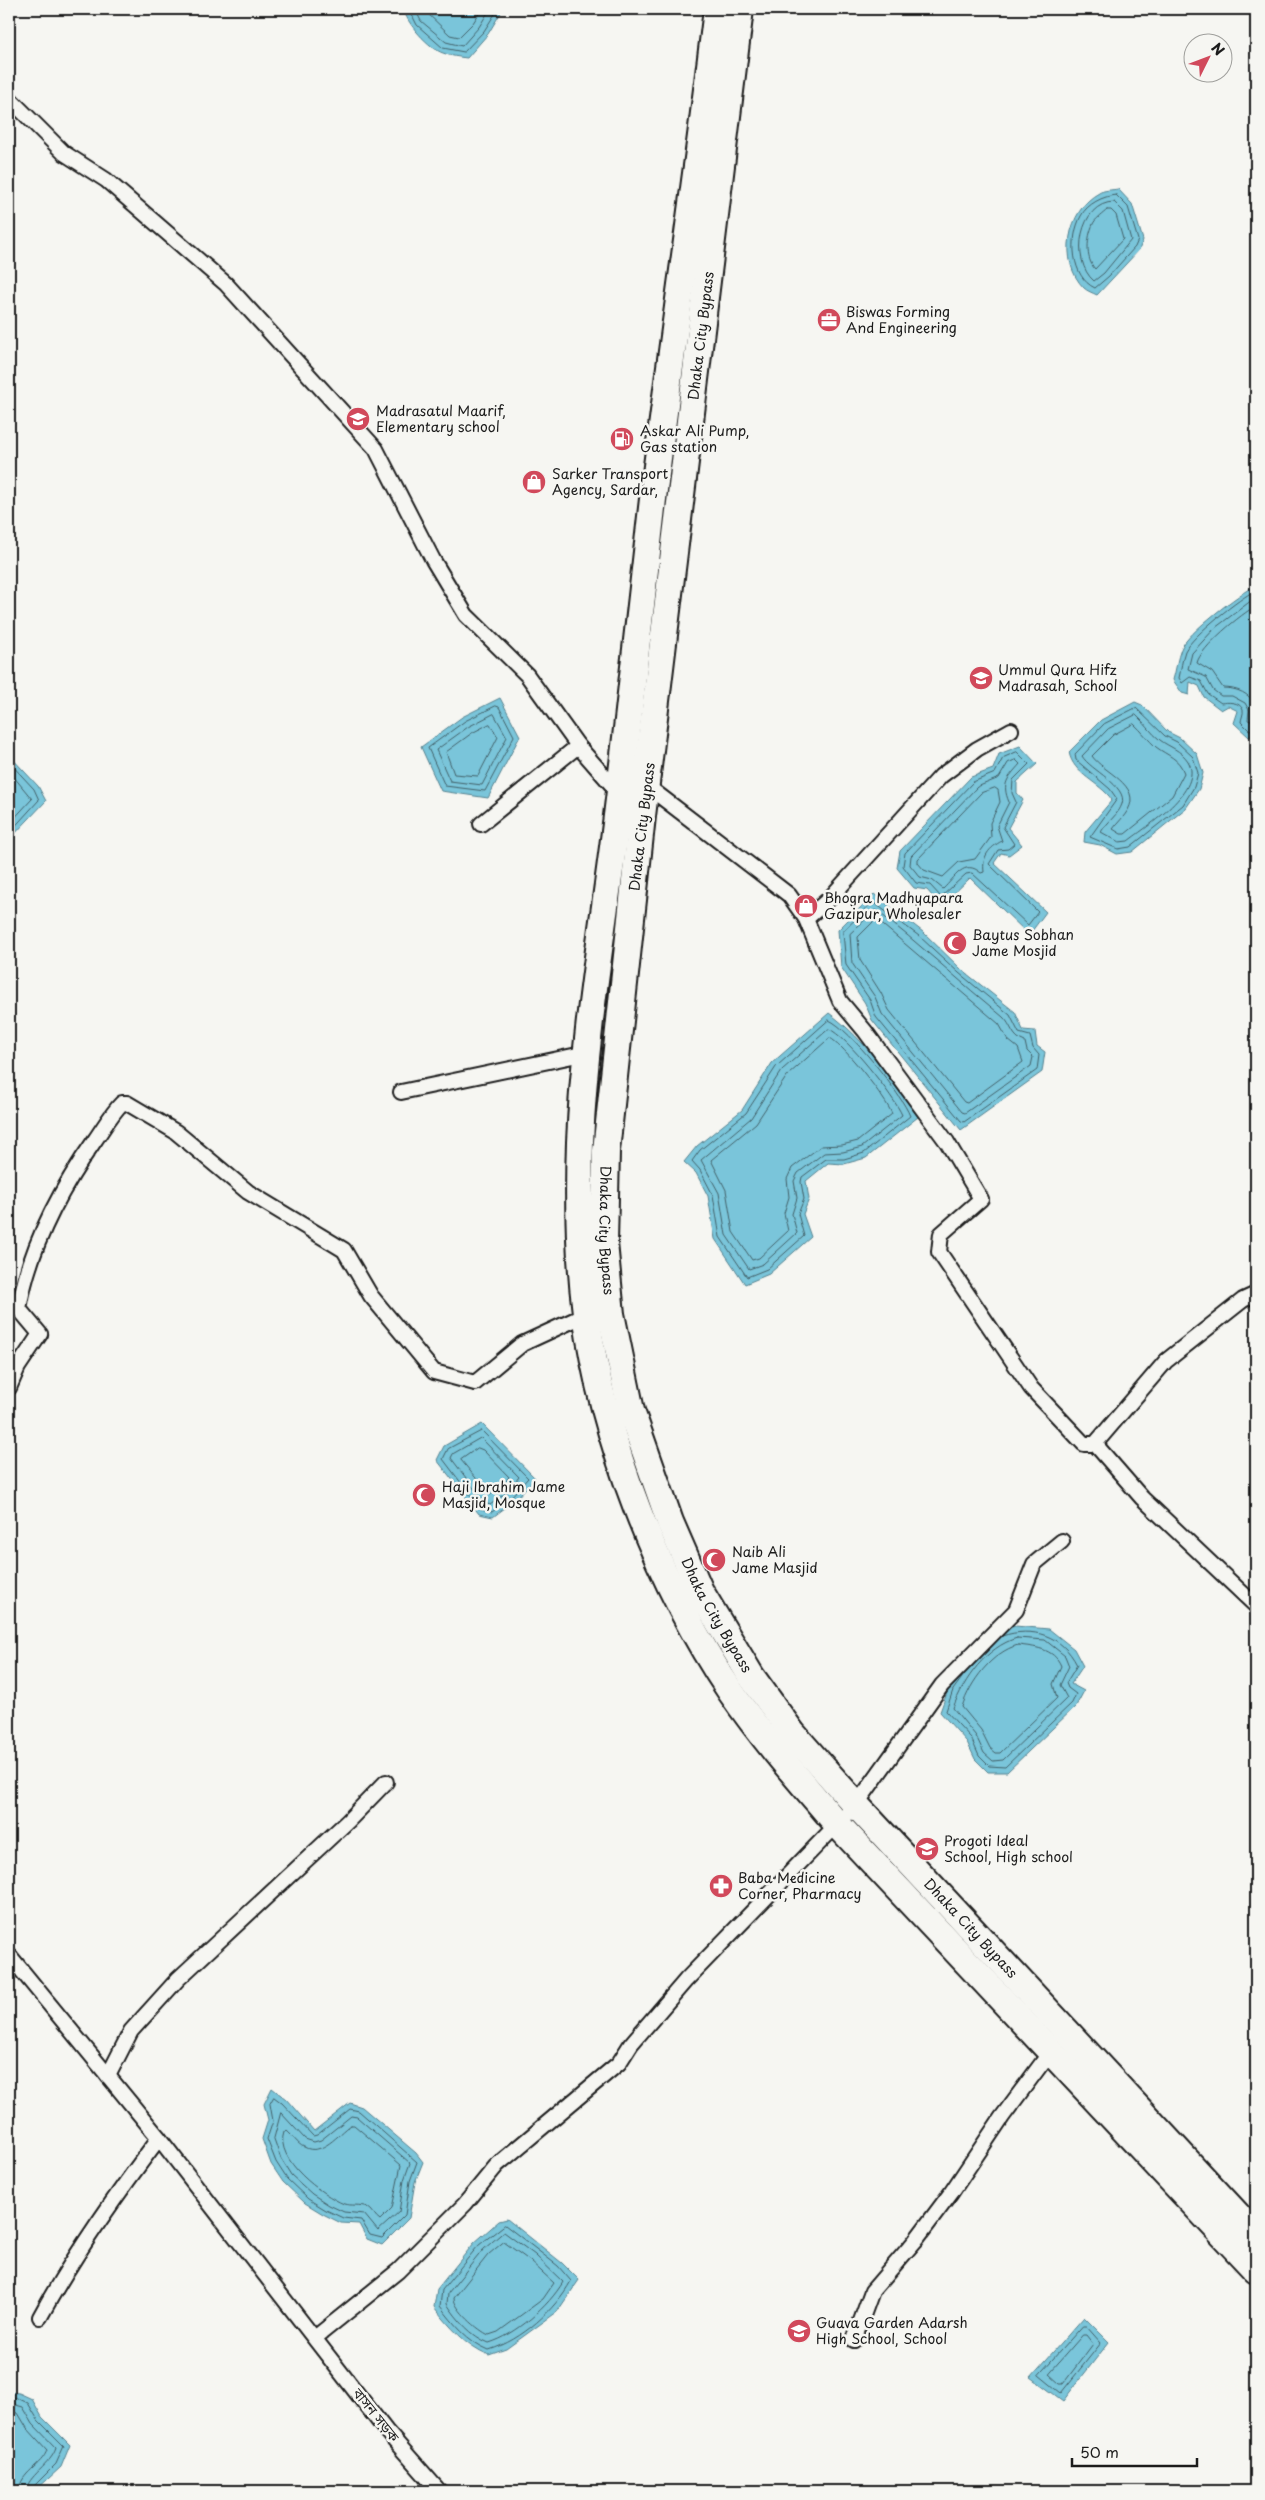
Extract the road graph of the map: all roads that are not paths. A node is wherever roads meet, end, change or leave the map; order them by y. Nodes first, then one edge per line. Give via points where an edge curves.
1 (717, 9) edge
2 (740, 9) edge
3 (9, 98) edge
4 (1011, 730) dead end
5 (578, 746) junction
6 (647, 786) junction
7 (620, 794) junction
8 (481, 824) dead end
9 (806, 919) junction
10 (587, 1052) junction
11 (401, 1092) dead end
12 (1256, 1294) edge
13 (586, 1314) junction
14 (9, 1388) edge
15 (1095, 1444) junction
16 (1062, 1541) dead end
17 (1256, 1606) edge
18 (386, 1782) dead end
19 (856, 1806) junction
20 (838, 1825) junction
21 (9, 1955) edge
22 (1051, 2052) junction
23 (108, 2076) junction
24 (159, 2138) junction
25 (1256, 2235) edge
26 (1256, 2270) edge
27 (40, 2317) dead end
28 (316, 2337) junction
29 (854, 2340) dead end
30 (439, 2491) edge

1 - 7 highway via 654,489
2 - 6 highway, Dhaka City Bypass
3 - 5 street via 64,153 106,180 226,284 376,449 433,560 466,615 527,675
4 - 9 street via 977,749 941,776 830,898
5 - 7 street
5 - 8 street
6 - 9 street via 789,895
6 - 19 highway, Dhaka City Bypass via 606,1151 604,1243 613,1324 632,1411 670,1522 700,1591 751,1676 793,1734
7 - 10 highway
9 - 15 street via 840,1001 947,1142 982,1199 941,1234 938,1252 1031,1388 1084,1444
10 - 11 street
10 - 13 highway via 580,1144 580,1240
12 - 15 street via 1243,1300 1166,1361
13 - 14 street via 522,1344 475,1383 434,1372 371,1296 344,1250 248,1192 176,1132 122,1102 53,1206 22,1290 19,1309 40,1334 18,1367
13 - 20 highway via 606,1413 644,1527 682,1607 740,1704 772,1749
15 - 17 street via 1142,1498
16 - 19 street via 1034,1564 1016,1610 942,1684
18 - 23 street via 178,1979 131,2031
19 - 20 street
19 - 25 highway, Dhaka City Bypass
20 - 22 highway
20 - 28 street via 686,1980 631,2044 619,2063 497,2166 465,2204 398,2272
21 - 23 street, বাসন সড়ক
22 - 26 highway
22 - 29 street via 941,2207 872,2291
23 - 24 street, বাসন সড়ক
24 - 27 street via 121,2188
24 - 28 street, বাসন সড়ক
28 - 30 street, বাসন সড়ক via 387,2432

